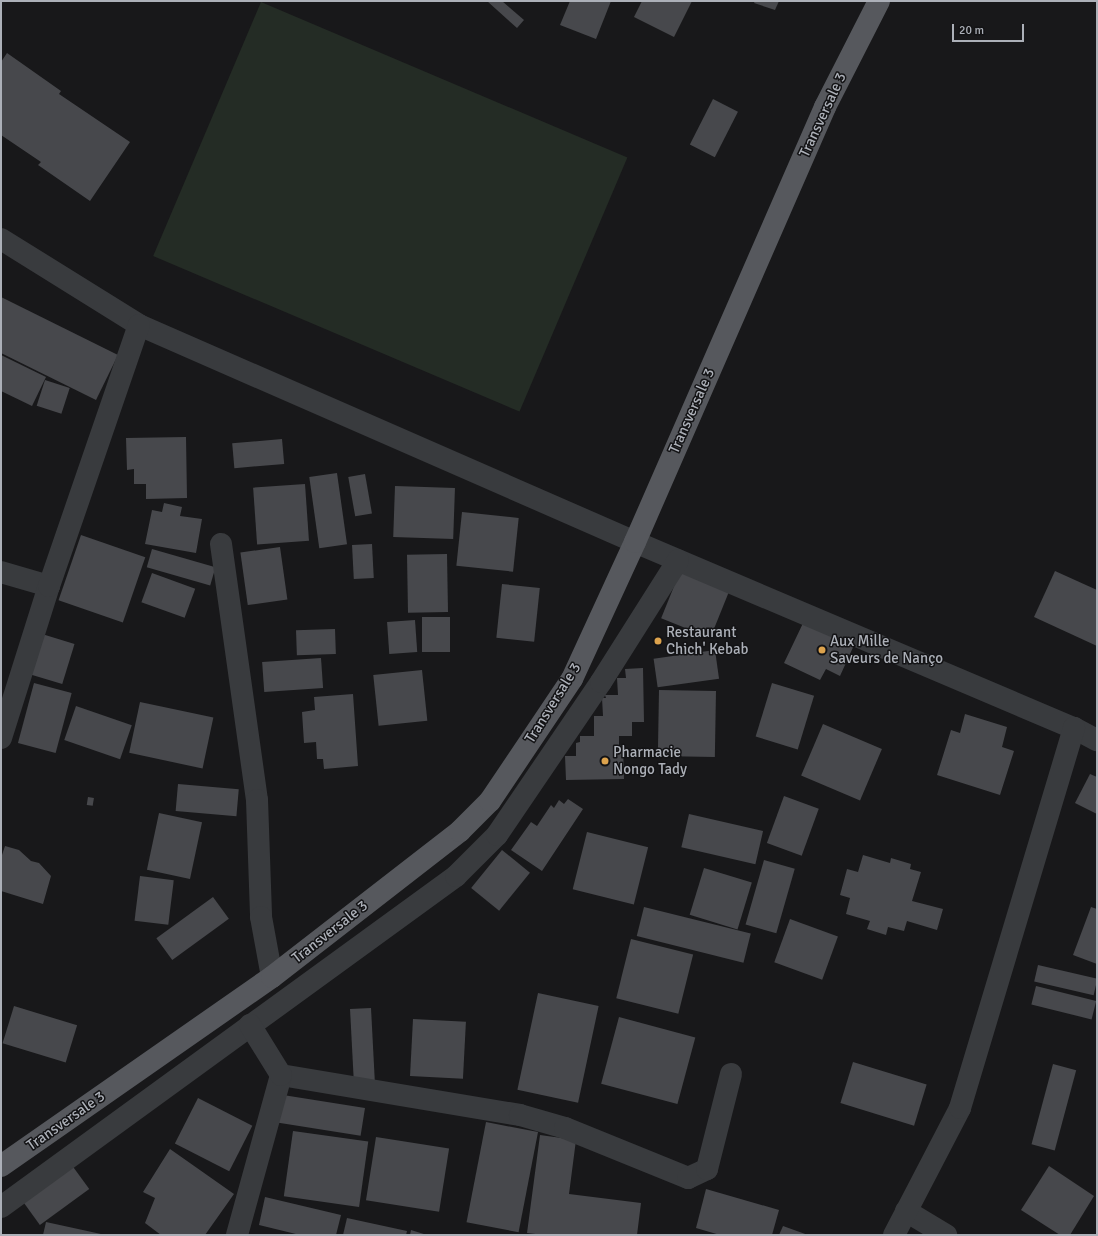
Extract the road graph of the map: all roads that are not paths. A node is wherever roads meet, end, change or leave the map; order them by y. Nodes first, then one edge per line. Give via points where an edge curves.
1 (879, 1) edge
2 (1, 239) edge
3 (139, 325) junction
4 (635, 542) junction
5 (221, 544) dead end
6 (678, 560) junction
7 (1, 572) edge
8 (49, 586) junction
9 (1074, 728) junction
10 (1, 738) edge
11 (1097, 740) edge
12 (272, 977) junction
13 (250, 1025) junction
14 (731, 1074) dead end
15 (280, 1075) junction
16 (1, 1166) edge
17 (1, 1207) edge
18 (906, 1211) junction
19 (237, 1235) edge
20 (894, 1235) edge
21 (946, 1235) edge

1 - 4 main road, Transversale 3 via 826,107
2 - 3 street
3 - 4 street
3 - 8 street
4 - 6 street
4 - 12 main road, Transversale 3 via 572,679 490,801 460,831
5 - 12 street via 257,800 261,917
6 - 9 street
6 - 13 street via 601,682 497,835 456,876
7 - 8 street
8 - 10 street
9 - 11 street
9 - 18 street via 960,1108
12 - 16 main road, Transversale 3
13 - 15 street
13 - 17 street
14 - 15 street via 707,1169 688,1178 565,1128 520,1115
15 - 19 street
18 - 20 street
18 - 21 street

